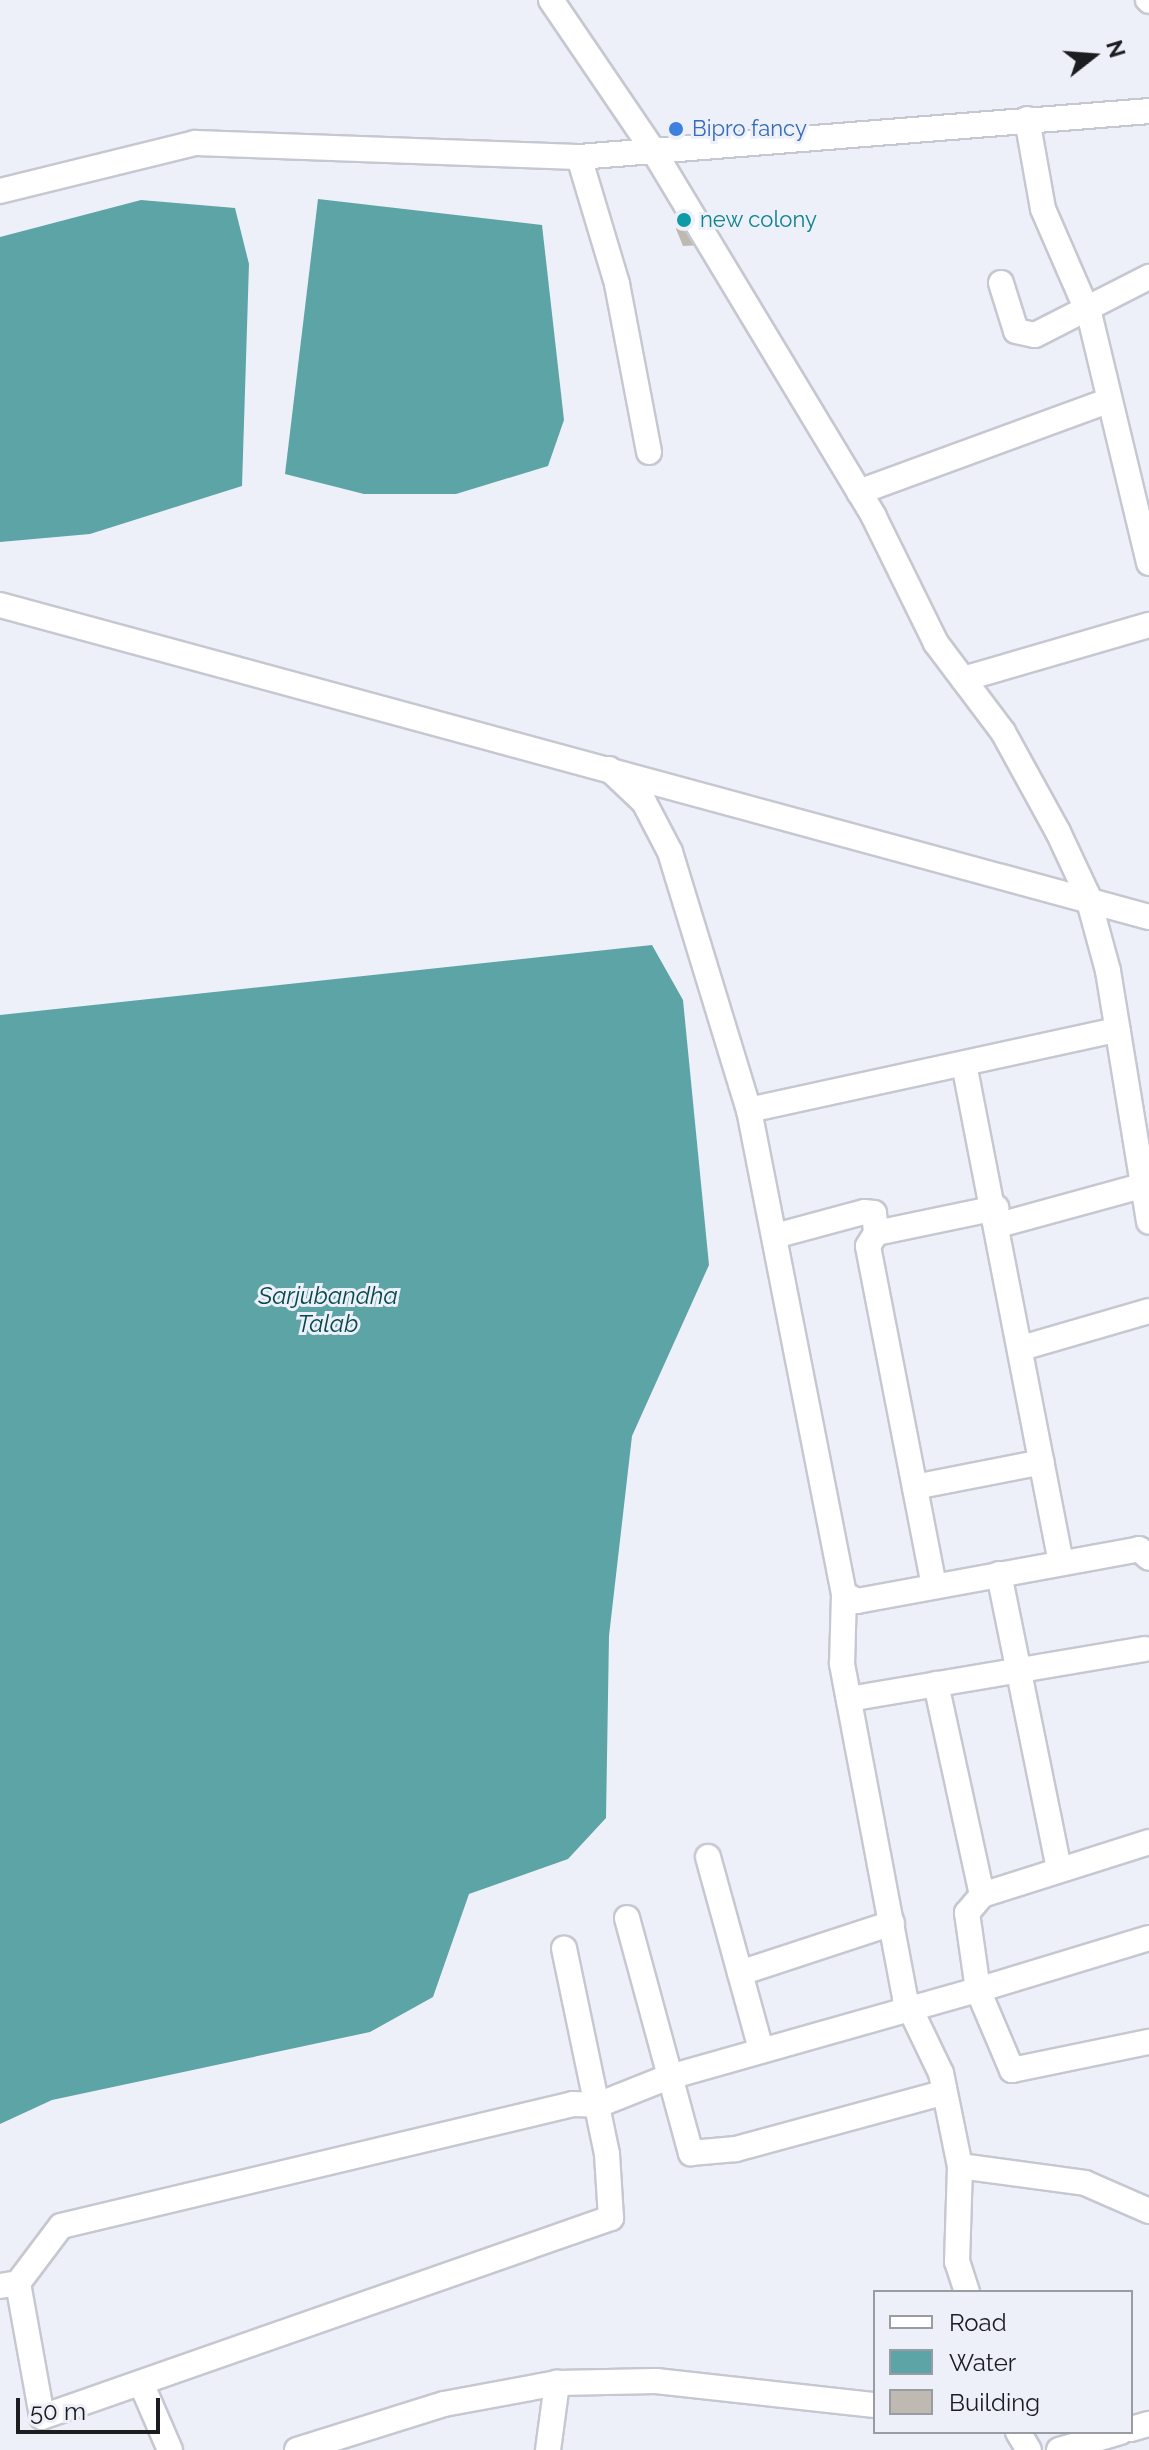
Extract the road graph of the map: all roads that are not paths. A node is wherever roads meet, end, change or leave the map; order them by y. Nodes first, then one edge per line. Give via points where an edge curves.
1 (551, 0) edge
2 (1149, 111) edge
3 (1027, 119) junction
4 (653, 150) junction
5 (579, 157) junction
6 (0, 191) edge
7 (1149, 277) edge
8 (1001, 283) dead end
9 (1086, 308) junction
10 (1108, 401) junction
11 (649, 452) dead end
12 (859, 492) junction
13 (1149, 563) edge
14 (0, 605) edge
15 (1149, 625) edge
16 (963, 679) junction
17 (609, 769) junction
18 (1089, 901) junction
19 (1149, 917) edge
20 (1117, 1030) junction
21 (965, 1069) junction
22 (749, 1110) junction
23 (1146, 1204) edge
24 (997, 1216) junction
25 (876, 1233) junction
26 (775, 1236) junction
27 (1149, 1311) edge
28 (1022, 1348) junction
29 (1042, 1462) junction
30 (915, 1487) junction
31 (1149, 1558) edge
32 (1061, 1563) junction
33 (999, 1574) junction
34 (934, 1586) junction
35 (844, 1594) junction
36 (1145, 1649) dead end
37 (1017, 1670) junction
38 (936, 1684) junction
39 (849, 1699) junction
40 (1149, 1842) edge
41 (708, 1857) dead end
42 (1059, 1868) junction
43 (982, 1895) junction
44 (627, 1918) dead end
45 (892, 1923) junction
46 (1149, 1938) edge
47 (564, 1948) dead end
48 (740, 1973) junction
49 (978, 1990) junction
50 (907, 2012) junction
51 (1149, 2042) edge
52 (761, 2050) junction
53 (666, 2078) junction
54 (942, 2093) junction
55 (598, 2105) junction
56 (960, 2166) junction
57 (1149, 2211) edge
58 (9, 2285) edge
59 (966, 2290) edge
60 (141, 2383) junction
61 (557, 2383) junction
62 (873, 2405) edge
63 (1113, 2434) edge
64 (170, 2450) edge
65 (297, 2450) edge
66 (548, 2450) edge
67 (1059, 2450) edge

1 - 4 street
2 - 3 street
3 - 4 street
3 - 9 street via 1043,209
4 - 5 street
4 - 12 street
5 - 6 street via 195,143
5 - 11 street via 617,284
7 - 9 street
8 - 9 street via 1024,335
9 - 10 street
10 - 12 street
10 - 13 street
12 - 16 street via 936,643
14 - 17 street
15 - 16 street
16 - 18 street via 1023,766
17 - 18 street
17 - 22 street via 644,802 670,852
18 - 19 street
18 - 20 street
20 - 21 street
20 - 23 street
21 - 22 street
21 - 24 street
22 - 26 street
23 - 24 street
24 - 25 street
24 - 28 street
25 - 26 street via 874,1213 864,1212
25 - 30 street via 868,1246
26 - 35 street
27 - 28 street
28 - 29 street
29 - 30 street
29 - 32 street
30 - 34 street
31 - 32 street via 1139,1549
32 - 33 street
33 - 34 street
33 - 37 street
34 - 35 street via 857,1601
35 - 39 street via 838,1626
36 - 37 street
37 - 38 street
37 - 42 street
38 - 39 street
38 - 43 street
39 - 45 street
40 - 42 street
41 - 48 street
42 - 43 street
43 - 49 street via 967,1913
44 - 53 street
45 - 48 street
45 - 50 street
46 - 49 street
47 - 55 street
48 - 52 street
49 - 50 street
49 - 51 street via 1012,2070
50 - 52 street
50 - 54 street via 941,2073
52 - 53 street
53 - 54 street via 684,2142 697,2156
53 - 55 street
54 - 56 street
55 - 58 street via 573,2104 61,2226
55 - 60 street via 611,2218
56 - 57 street via 1085,2183
56 - 59 street via 957,2262
58 - 60 street via 42,2417
60 - 64 street
61 - 62 street via 656,2381
61 - 65 street via 444,2404
61 - 66 street
63 - 67 street

